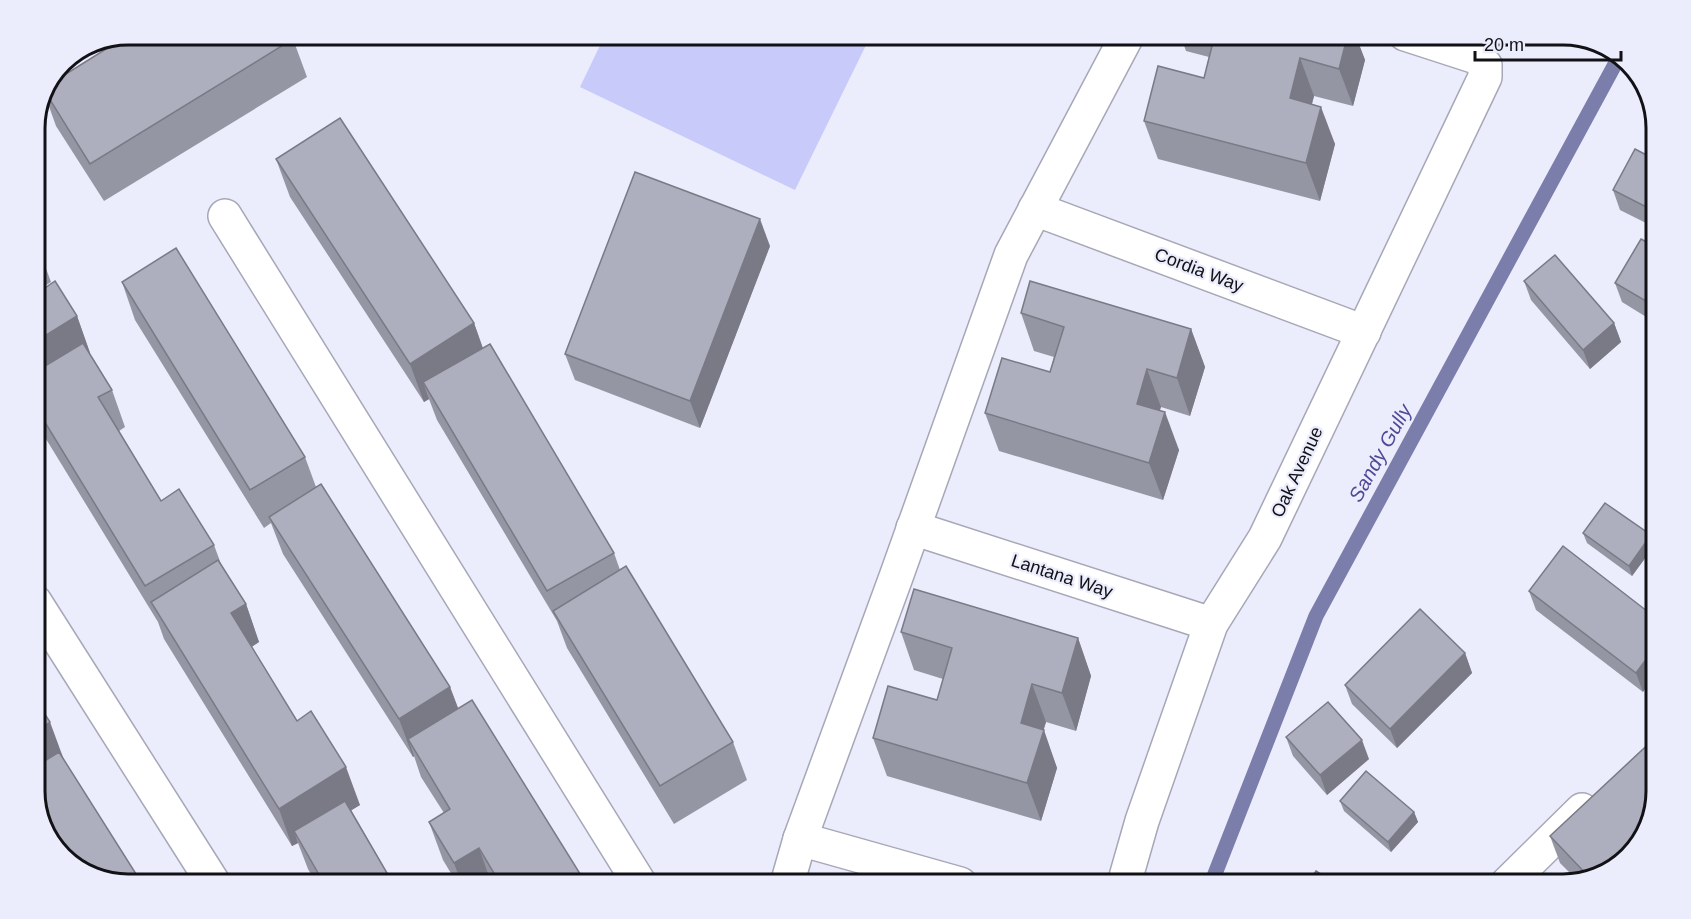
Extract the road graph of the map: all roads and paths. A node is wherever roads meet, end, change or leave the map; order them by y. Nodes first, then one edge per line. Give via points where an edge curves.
1 (1122, 45) edge
2 (1439, 45) edge
3 (1035, 208) junction
4 (225, 216) dead end
5 (1364, 332) junction
6 (914, 528) junction
7 (45, 618) edge
8 (1211, 624) junction
9 (1607, 786) edge
10 (800, 840) junction
11 (207, 874) edge
12 (633, 874) edge
13 (791, 874) edge
14 (921, 874) edge
15 (1127, 874) edge
16 (1518, 874) edge

1 - 3 street
2 - 5 street, Oak Avenue via 1476,57 1485,65 1485,77
3 - 5 street, Cordia Way
3 - 6 street via 1011,255
4 - 12 street
5 - 8 street, Oak Avenue via 1265,538
6 - 8 street, Lantana Way
6 - 10 street
7 - 11 street
8 - 15 street, Oak Avenue
9 - 16 street
10 - 13 street
10 - 14 street

